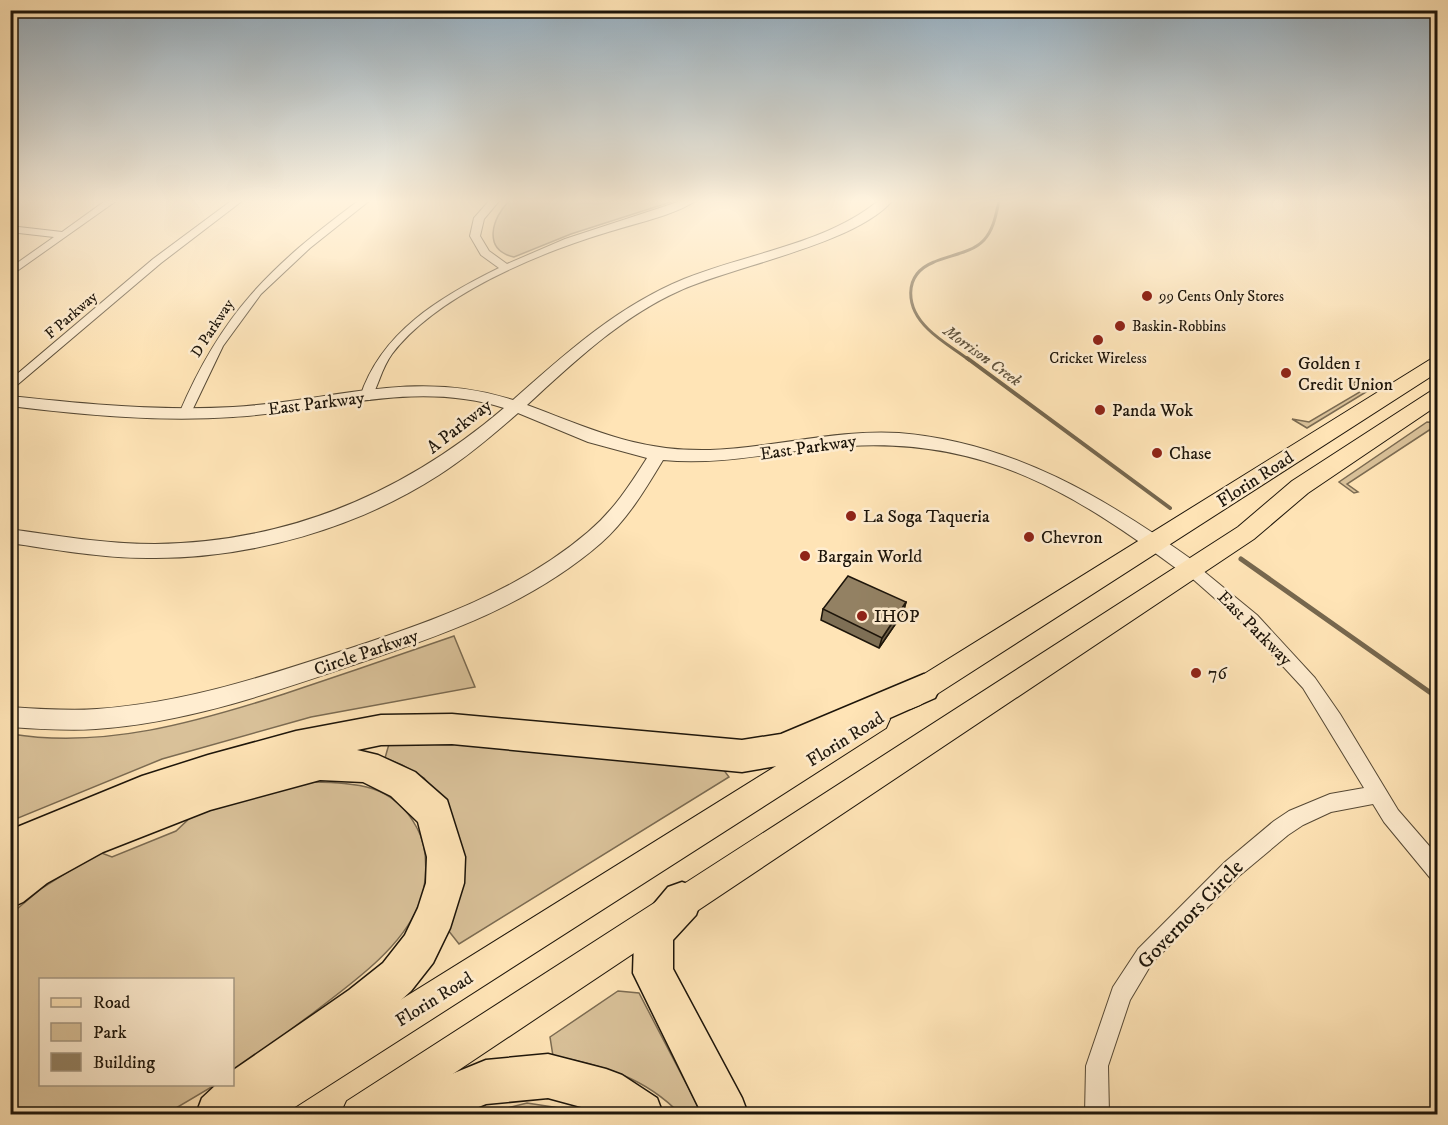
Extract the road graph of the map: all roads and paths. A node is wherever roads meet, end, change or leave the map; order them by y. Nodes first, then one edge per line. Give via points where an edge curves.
1 (37, 254) edge
2 (167, 254) edge
3 (296, 254) edge
4 (485, 254) edge
5 (540, 254) edge
6 (772, 254) edge
7 (506, 268) junction
8 (10, 273) edge
9 (1437, 363) edge
10 (10, 387) edge
11 (1437, 395) edge
12 (366, 397) junction
13 (10, 401) edge
14 (516, 406) junction
15 (185, 414) junction
16 (659, 453) junction
17 (10, 536) edge
18 (1156, 543) junction
19 (1191, 569) junction
20 (924, 688) junction
21 (10, 717) edge
22 (1378, 794) junction
23 (10, 849) edge
24 (1437, 872) edge
25 (10, 889) edge
26 (682, 901) junction
27 (218, 1114) edge
28 (251, 1114) edge
29 (360, 1114) edge
30 (409, 1114) edge
31 (641, 1114) edge
32 (726, 1114) edge
33 (1097, 1114) edge

1 - 8 street
2 - 10 street, F Parkway
3 - 15 street, D Parkway via 251,297 229,326 205,365
4 - 7 street
5 - 7 street
6 - 14 street, A Parkway via 658,296 613,323
7 - 12 street via 459,294 404,333 380,360
9 - 18 main road, Florin Road
11 - 19 main road, Florin Road via 1300,487 1246,532
12 - 14 street, East Parkway via 439,390 473,394
12 - 15 street, East Parkway via 264,410
13 - 15 street, East Parkway via 124,413
14 - 16 street, East Parkway via 584,435
14 - 17 street, A Parkway via 465,449 411,483 362,506 290,531 214,546 157,551 104,549
16 - 18 street, East Parkway via 740,455 871,439 951,444 1003,458 1054,480
16 - 21 street, Circle Parkway via 620,512 567,560 495,604 438,628 245,693 159,713 69,720
18 - 19 street, East Parkway
18 - 20 main road, Florin Road
19 - 22 street, East Parkway via 1251,620 1309,683
19 - 26 main road, Florin Road
20 - 23 highway via 783,749 742,756 452,729 381,730 296,746 208,771 142,793
20 - 28 main road, Florin Road
22 - 24 street, East Parkway
22 - 33 street, Governors Circle via 1330,803 1281,828 1232,869 1146,957 1121,995 1097,1066
25 - 27 highway via 34,870 91,839 209,793 320,764 366,766 403,784 434,812 446,857 445,883 419,949 397,977 364,1005 242,1091
26 - 29 main road, Florin Road
26 - 32 highway via 659,924 651,949 653,973
30 - 31 highway via 486,1082 548,1076 606,1091

